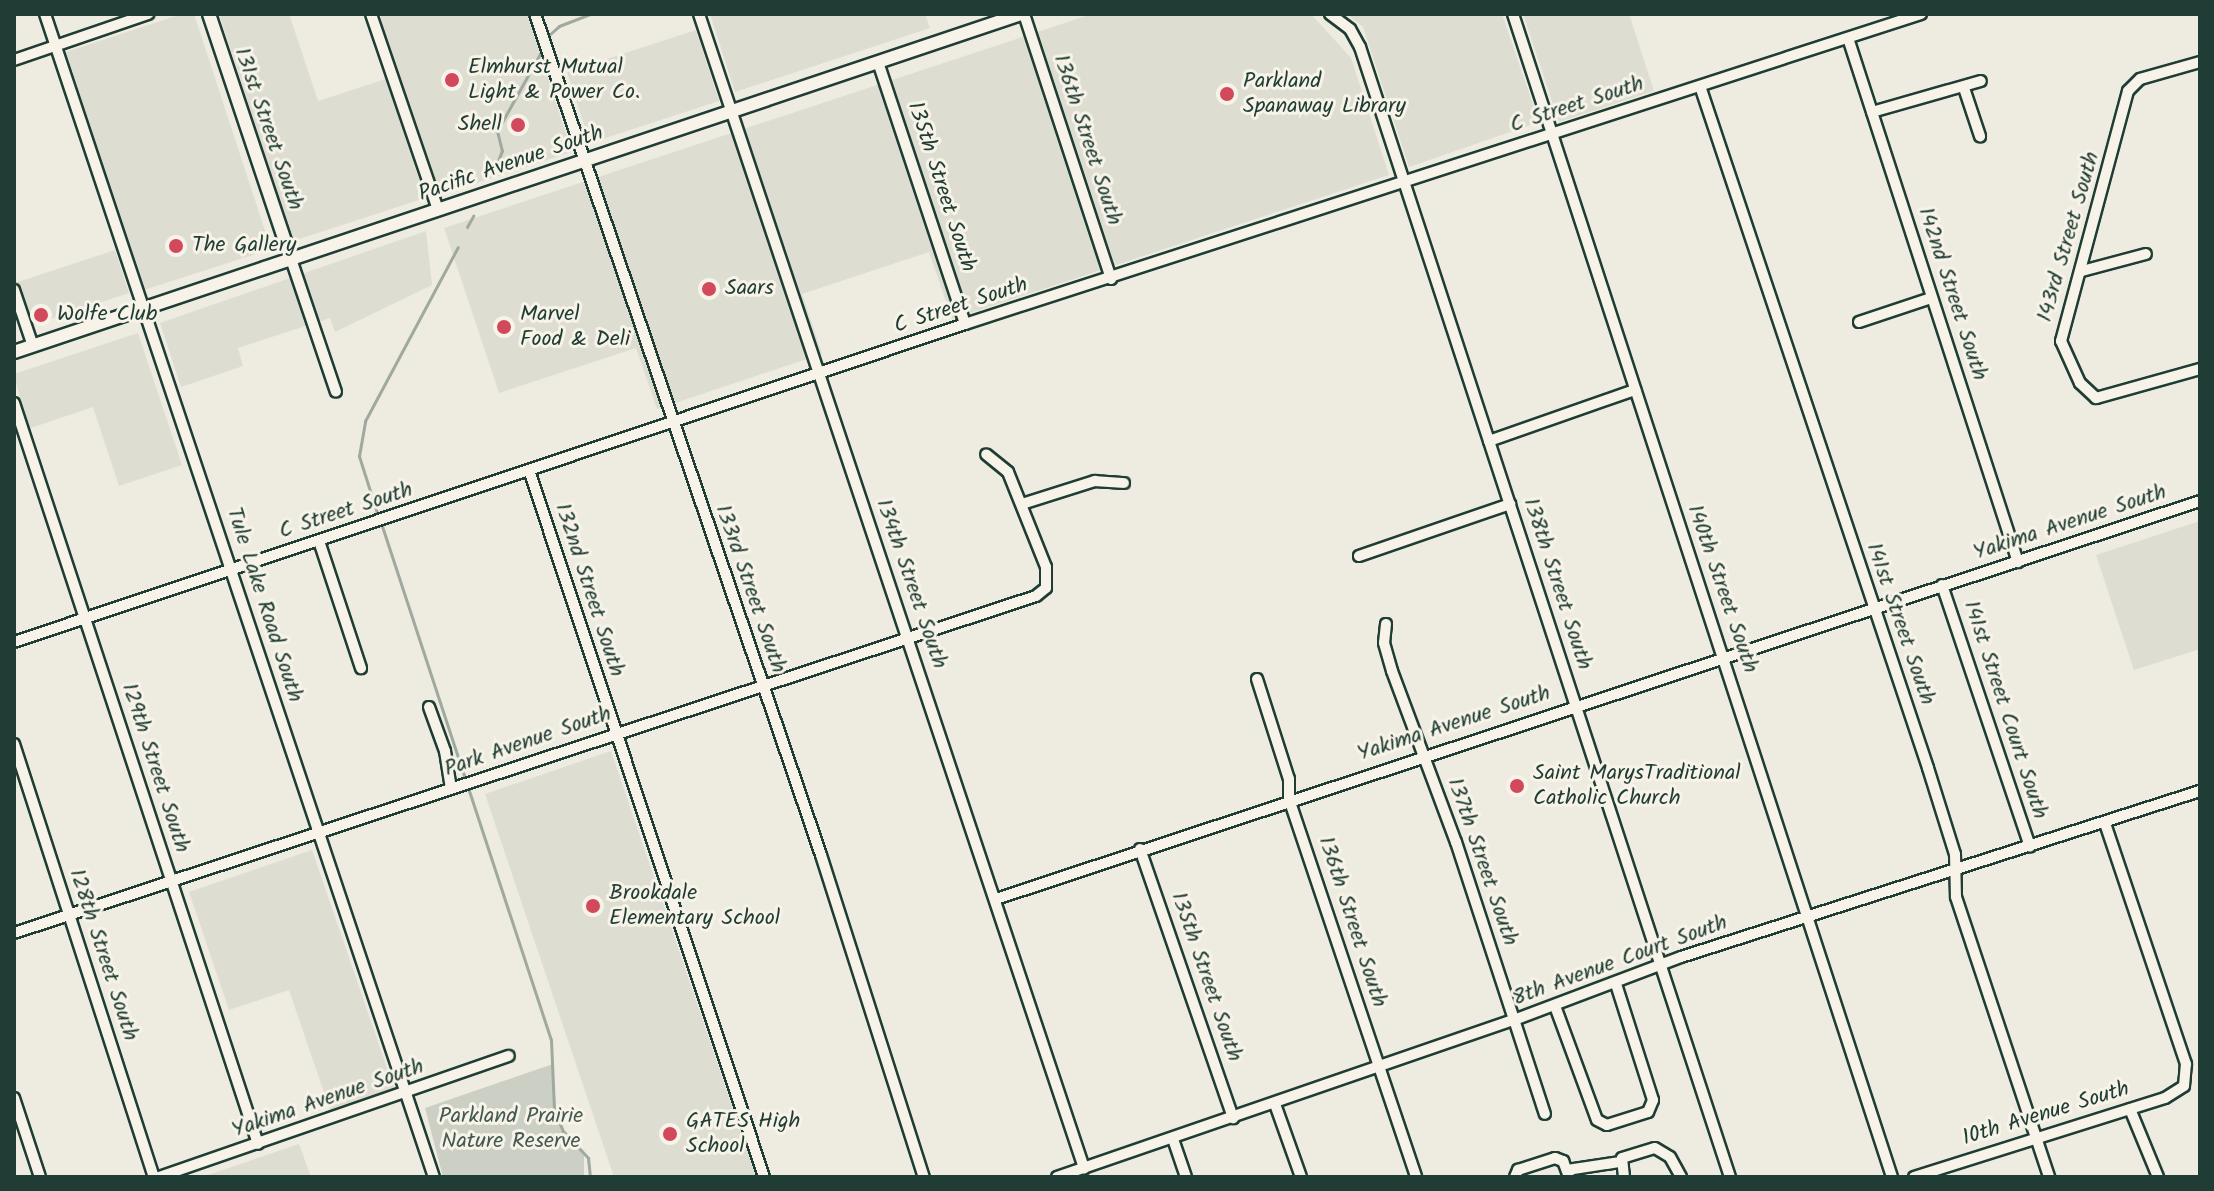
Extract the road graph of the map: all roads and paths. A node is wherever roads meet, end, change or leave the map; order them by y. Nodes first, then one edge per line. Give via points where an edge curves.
1 (45, 14) edge
2 (148, 14) edge
3 (209, 14) edge
4 (371, 14) edge
5 (535, 14) edge
6 (699, 14) edge
7 (1022, 14) edge
8 (1330, 14) edge
9 (1513, 14) edge
10 (1921, 14) edge
11 (1848, 38) junction
12 (56, 46) junction
13 (14, 60) edge
14 (878, 62) junction
15 (2200, 62) edge
16 (1981, 81) dead end
17 (1700, 86) junction
18 (1964, 88) junction
19 (732, 111) junction
20 (1872, 112) junction
21 (1551, 133) junction
22 (1980, 136) dead end
23 (585, 161) junction
24 (1404, 181) junction
25 (438, 210) junction
26 (2146, 254) dead end
27 (291, 259) junction
28 (2082, 271) junction
29 (1111, 279) junction
30 (14, 290) edge
31 (1931, 298) junction
32 (144, 308) junction
33 (1859, 322) dead end
34 (965, 324) junction
35 (33, 346) junction
36 (14, 352) edge
37 (2200, 369) edge
38 (819, 374) junction
39 (1635, 390) junction
40 (336, 392) dead end
41 (14, 403) edge
42 (674, 423) junction
43 (1489, 441) junction
44 (986, 454) dead end
45 (529, 470) junction
46 (1124, 483) dead end
47 (2200, 501) edge
48 (1022, 504) junction
49 (1510, 504) junction
50 (319, 541) junction
51 (1359, 556) dead end
52 (2018, 562) junction
53 (232, 570) junction
54 (1942, 585) junction
55 (1872, 609) junction
56 (86, 619) junction
57 (1386, 624) dead end
58 (907, 637) junction
59 (14, 642) edge
60 (1724, 656) junction
61 (361, 668) dead end
62 (1257, 679) dead end
63 (762, 685) junction
64 (1575, 705) junction
65 (429, 707) dead end
66 (616, 734) junction
67 (14, 744) edge
68 (1424, 755) junction
69 (451, 789) junction
70 (2200, 791) edge
71 (1289, 799) junction
72 (2105, 823) junction
73 (319, 833) junction
74 (2030, 847) junction
75 (1140, 849) junction
76 (1954, 873) junction
77 (171, 882) junction
78 (996, 899) junction
79 (68, 915) junction
80 (1808, 918) junction
81 (14, 933) edge
82 (1661, 967) junction
83 (1616, 984) junction
84 (1555, 1006) junction
85 (1514, 1020) junction
86 (509, 1056) dead end
87 (1379, 1067) junction
88 (407, 1095) junction
89 (14, 1098) edge
90 (1275, 1104) junction
91 (2130, 1109) junction
92 (1545, 1114) dead end
93 (1233, 1118) junction
94 (2037, 1136) junction
95 (1173, 1139) junction
96 (258, 1144) junction
97 (1620, 1162) junction
98 (1084, 1168) junction
99 (1566, 1170) edge
100 (40, 1177) edge
101 (156, 1177) edge
102 (434, 1177) edge
103 (764, 1177) edge
104 (924, 1177) edge
105 (1057, 1177) edge
106 (1186, 1177) edge
107 (1301, 1177) edge
108 (1416, 1177) edge
109 (1515, 1177) edge
110 (1624, 1177) edge
111 (1681, 1177) edge
112 (1730, 1177) edge
113 (1892, 1177) edge
114 (1914, 1177) edge
115 (2049, 1177) edge
116 (2158, 1177) edge

1 - 12 street, Tule Lake Road South
2 - 12 street
3 - 27 main road, 131st Street South
4 - 25 street
5 - 23 street, 133rd Street South
6 - 19 street, 134th Street South
7 - 14 main road, Pacific Avenue South
7 - 29 street, 136th Street South
8 - 24 street, 138th Street South via 1357,40
9 - 21 street, 140th Street South
10 - 11 street, C Street South
11 - 17 street, C Street South
11 - 20 street, 142nd Street South
12 - 13 street
12 - 32 street, Tule Lake Road South
14 - 19 main road, Pacific Avenue South
14 - 34 street, 135th Street South
15 - 28 street, 143rd Street South via 2140,79 2128,91
16 - 18 street
17 - 21 street, C Street South
17 - 55 street, 141st Street South
18 - 20 street
18 - 22 street
19 - 23 main road, Pacific Avenue South
19 - 38 street, 134th Street South
20 - 31 street, 142nd Street South
21 - 24 street, C Street South
21 - 39 street, 140th Street South
23 - 25 main road, Pacific Avenue South
23 - 42 street, 133rd Street South
24 - 29 street, C Street South
24 - 43 street, 138th Street South
25 - 27 main road, Pacific Avenue South
26 - 28 street
27 - 32 main road, Pacific Avenue South
27 - 40 street, 131st Street South
28 - 37 street, 143rd Street South via 2062,333 2064,350 2090,395 2101,399 2128,393
29 - 34 street, C Street South
30 - 35 street
31 - 33 street
31 - 52 street, 142nd Street South
32 - 35 main road, Pacific Avenue South
32 - 53 street, Tule Lake Road South
34 - 38 street, C Street South
35 - 36 main road, Pacific Avenue South
38 - 42 street, C Street South
38 - 58 street, 134th Street South
39 - 43 street
39 - 60 street, 140th Street South
41 - 56 street, 129th Street South
42 - 45 street, C Street South
42 - 63 street, 133rd Street South
43 - 49 street, 138th Street South
44 - 48 street via 1008,472
45 - 50 street, C Street South
45 - 66 street, 132nd Street South
46 - 48 street via 1095,481
47 - 52 street, Yakima Avenue South
48 - 58 street, Park Avenue South via 1048,582 1036,596
49 - 51 street
49 - 64 street, 138th Street South
50 - 53 street, C Street South
50 - 61 street
52 - 54 street, Yakima Avenue South
53 - 56 street, C Street South
53 - 73 street, Tule Lake Road South
54 - 55 street, Yakima Avenue South
54 - 74 street, 141st Street Court South
55 - 60 street, Yakima Avenue South
55 - 76 street, 141st Street South via 1955,854
56 - 59 street, C Street South
56 - 77 street, 129th Street South
57 - 68 street, 137th Street South via 1384,643
58 - 63 street, Park Avenue South
58 - 78 street, 134th Street South
60 - 64 street, Yakima Avenue South
60 - 80 street, 140th Street South
62 - 71 street, 136th Street South via 1289,779
63 - 66 street, Park Avenue South
63 - 104 street, 133rd Street South
64 - 68 street, Yakima Avenue South
64 - 82 street, 138th Street South
65 - 69 street via 445,751
66 - 69 street, Park Avenue South
66 - 103 street, 132nd Street South
67 - 79 street, 128th Street South
68 - 71 street, Yakima Avenue South
68 - 85 street, 137th Street South
69 - 73 street, Park Avenue South
70 - 72 street, 8th Avenue Court South
71 - 75 street, Yakima Avenue South
71 - 87 street, 136th Street South
72 - 74 street, 8th Avenue Court South
72 - 91 street, 10th Avenue South via 2183,1053 2185,1084 2173,1095
73 - 77 street, Park Avenue South
73 - 88 street, Tule Lake Road South
74 - 76 street, 8th Avenue Court South
75 - 78 street, Yakima Avenue South
75 - 93 street, 135th Street South
76 - 80 street, 8th Avenue Court South
76 - 94 street, 141st Street South via 1956,897
77 - 79 street, Park Avenue South
77 - 96 street, 129th Street South
78 - 98 street, 134th Street South
79 - 81 street, Park Avenue South
79 - 101 street, 128th Street South
80 - 82 street, 8th Avenue Court South
80 - 113 street, 140th Street South
82 - 83 street, 8th Avenue Court South
82 - 112 street, 138th Street South
83 - 84 street, 8th Avenue Court South
83 - 84 street via 1653,1100 1648,1112 1607,1125 1597,1120
84 - 85 street, 8th Avenue Court South
85 - 87 street, 8th Avenue Court South
85 - 92 street, 137th Street South
86 - 88 street, Yakima Avenue South
87 - 90 street, 8th Avenue Court South
87 - 108 street, 136th Street South
88 - 96 street, Yakima Avenue South
88 - 102 street, Tule Lake Road South
89 - 100 street
90 - 93 street, 8th Avenue Court South
90 - 107 street
91 - 94 street, 10th Avenue South
91 - 116 street
93 - 95 street, 8th Avenue Court South
94 - 114 street, 10th Avenue South
94 - 115 street, 141st Street South
95 - 98 street, 8th Avenue Court South
95 - 106 street
96 - 101 street, Yakima Avenue South
97 - 99 street
97 - 110 street
97 - 111 street via 1655,1148 1670,1157
98 - 105 street, 8th Avenue Court South
99 - 109 street via 1548,1159 1518,1170

